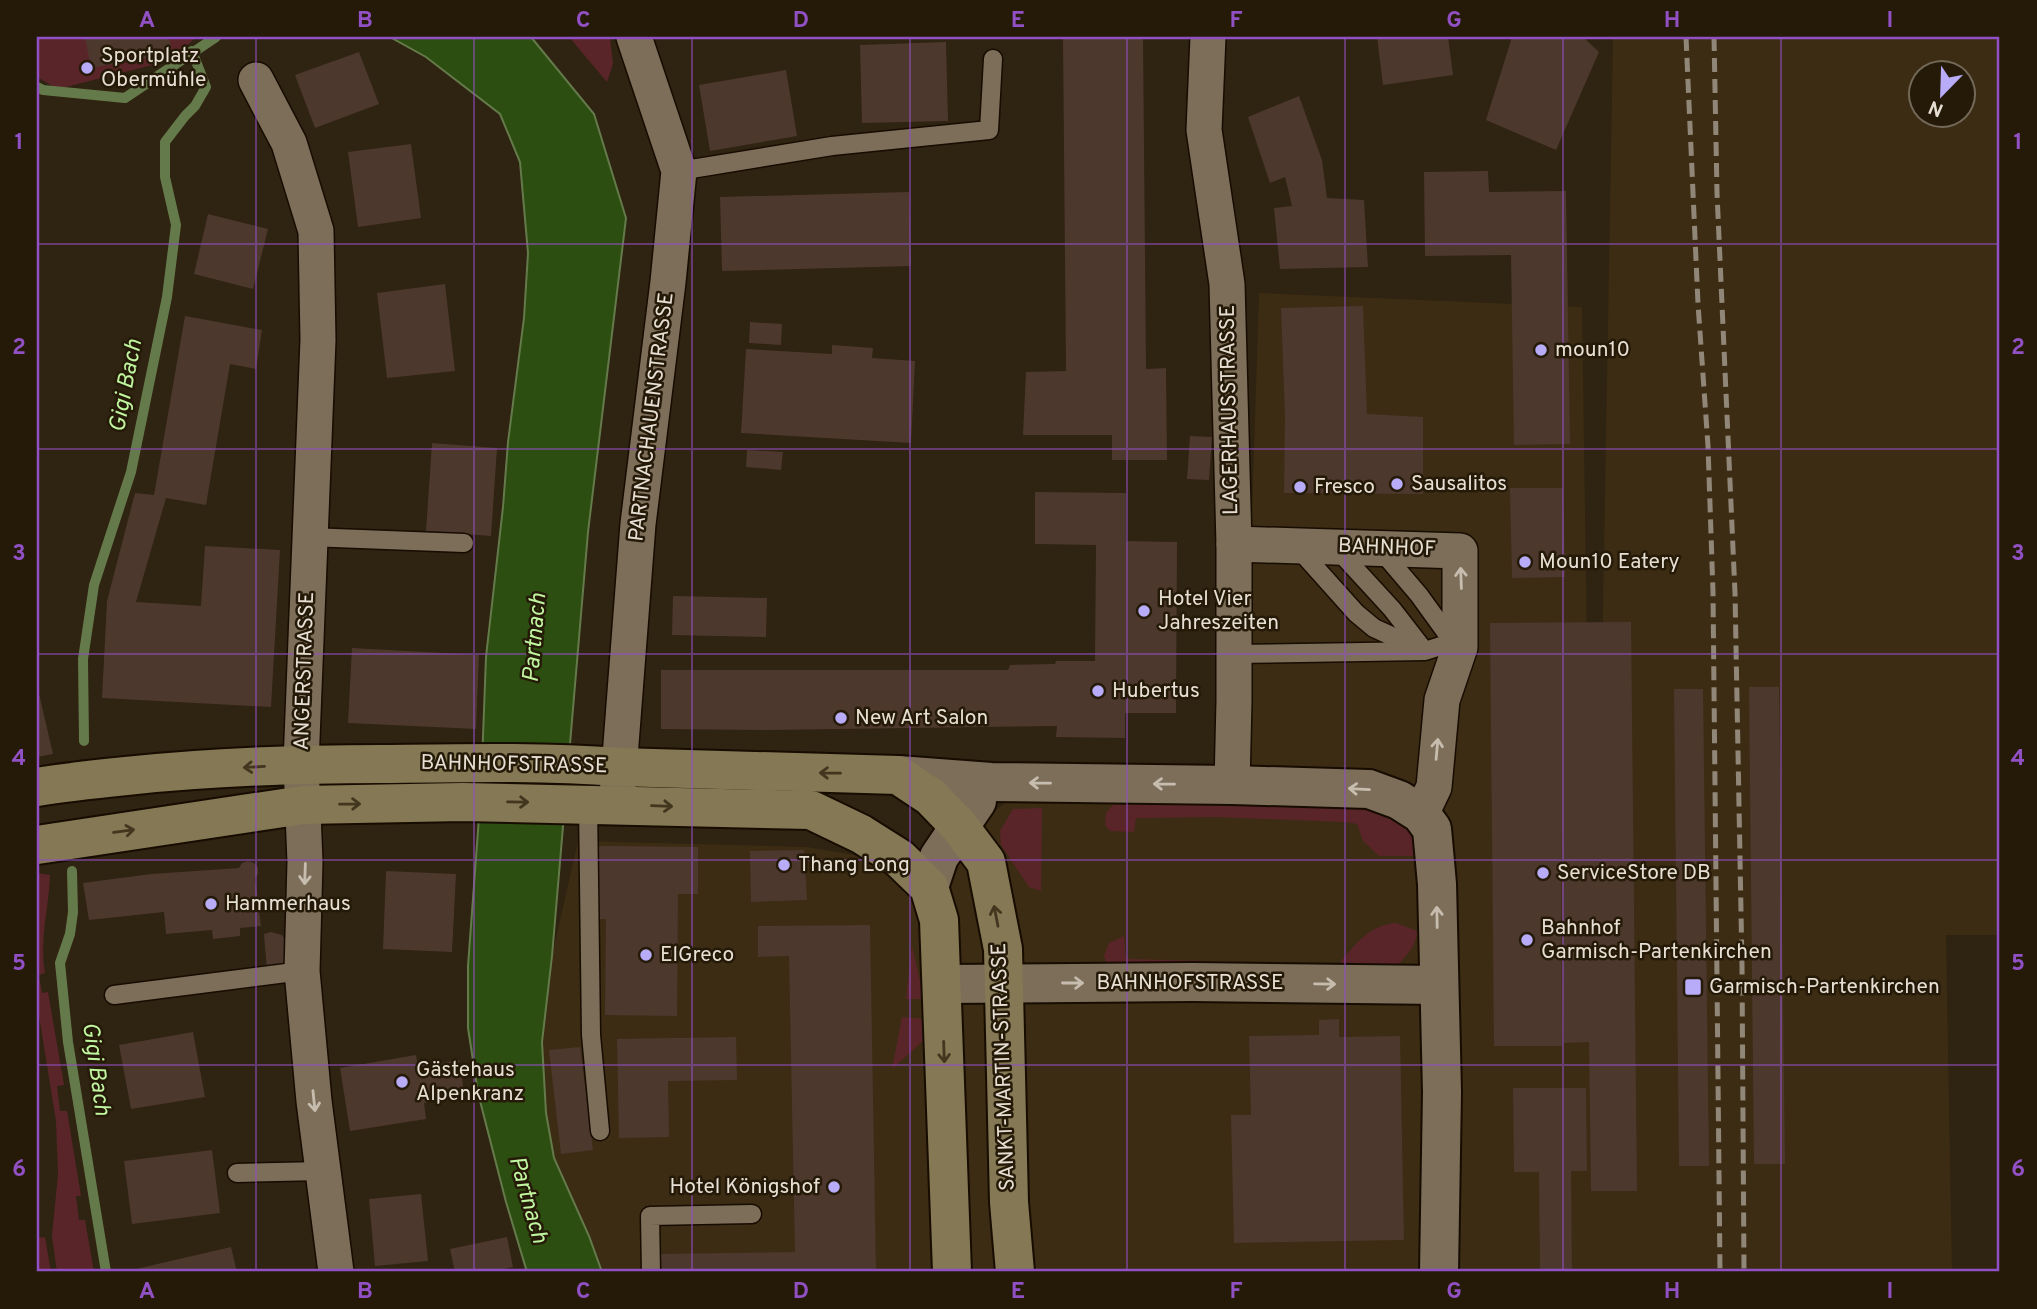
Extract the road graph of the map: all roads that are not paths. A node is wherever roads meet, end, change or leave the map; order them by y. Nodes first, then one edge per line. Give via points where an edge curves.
1 (634, 37) edge
2 (1208, 37) edge
3 (993, 59) dead end
4 (256, 80) dead end
5 (679, 171) junction
6 (310, 537) junction
7 (464, 543) dead end
8 (1234, 544) junction
9 (1294, 544) junction
10 (1334, 546) junction
11 (1379, 548) junction
12 (1425, 651) junction
13 (1234, 654) junction
14 (1455, 654) junction
15 (301, 764) junction
16 (898, 775) junction
17 (991, 782) junction
18 (1232, 785) junction
19 (37, 788) edge
20 (599, 795) junction
21 (303, 806) junction
22 (1421, 814) junction
23 (959, 826) junction
24 (37, 845) edge
25 (929, 887) junction
26 (302, 971) junction
27 (1005, 983) junction
28 (942, 984) junction
29 (1439, 985) junction
30 (114, 995) dead end
31 (600, 1131) dead end
32 (322, 1171) junction
33 (237, 1173) dead end
34 (752, 1214) dead end
35 (336, 1272) edge
36 (651, 1272) edge
37 (952, 1272) edge
38 (1016, 1272) edge
39 (1439, 1272) edge

1 - 5 street, PARTNACHAUENSTRASSE
2 - 8 street, LAGERHAUSSTRASSE via 1204,130 1227,284
3 - 5 lane via 989,130 832,146
4 - 6 street, ANGERSTRASSE via 289,144 316,231 318,341
5 - 20 street, PARTNACHAUENSTRASSE via 638,524
6 - 7 lane
6 - 15 street, ANGERSTRASSE
8 - 9 street, BAHNHOF
8 - 13 street, LAGERHAUSSTRASSE
9 - 10 street, BAHNHOF
9 - 12 lane via 1374,628
10 - 11 street, BAHNHOF
10 - 12 lane
11 - 14 lane via 1419,594
14 -> 11 street, BAHNHOF via 1460,551
12 - 13 lane
12 - 14 lane
13 - 18 street, LAGERHAUSSTRASSE
22 -> 14 street via 1434,788 1442,700
15 -> 19 main road, BAHNHOFSTRASSE via 170,771
15 - 20 main road, BAHNHOFSTRASSE via 569,765
15 - 21 street, ANGERSTRASSE
16 - 17 street, BAHNHOFSTRASSE
16 -> 20 main road, BAHNHOFSTRASSE
16 - 23 main road, SANKT-MARTIN-STRASSE via 931,797
18 -> 17 street, BAHNHOFSTRASSE
17 - 23 street
22 -> 18 street, BAHNHOFSTRASSE via 1369,789
21 -> 20 main road, BAHNHOFSTRASSE
20 -> 25 main road, BAHNHOFSTRASSE via 811,810 899,858
20 - 31 lane via 591,1035
24 -> 21 main road, BAHNHOFSTRASSE
21 -> 26 street, ANGERSTRASSE
29 -> 22 street via 1432,829
23 - 25 street via 939,857
27 -> 23 main road, SANKT-MARTIN-STRASSE via 986,862
25 - 28 main road via 939,920
26 - 30 lane
26 -> 32 street, ANGERSTRASSE
27 - 28 street, BAHNHOFSTRASSE
27 -> 29 street, BAHNHOFSTRASSE
27 - 38 main road, SANKT-MARTIN-STRASSE via 1009,1202
28 -> 37 main road
29 - 39 street
32 - 33 lane
32 - 35 street, ANGERSTRASSE
34 - 36 lane via 650,1216

